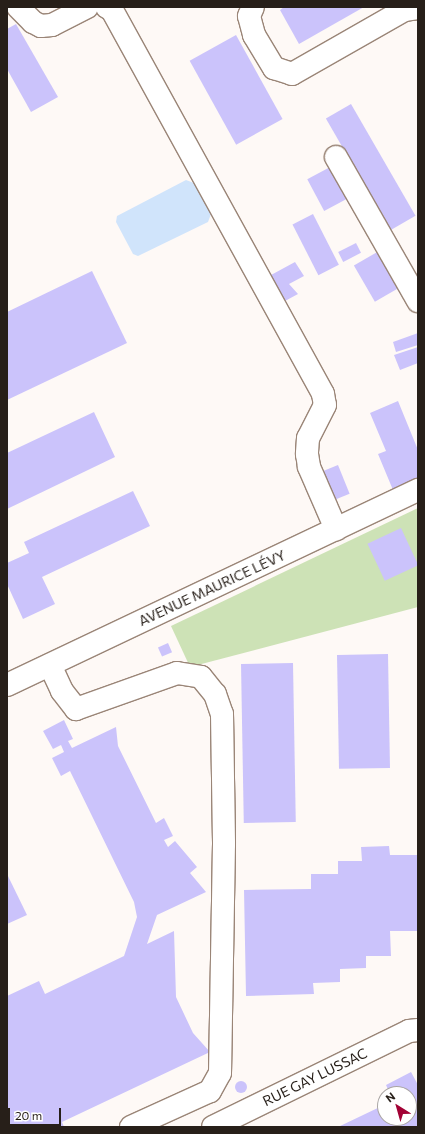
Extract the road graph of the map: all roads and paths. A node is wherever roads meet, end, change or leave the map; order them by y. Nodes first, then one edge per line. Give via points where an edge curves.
1 (18, 7) edge
2 (87, 7) edge
3 (107, 7) edge
4 (254, 7) edge
5 (418, 8) edge
6 (336, 157) dead end
7 (418, 301) edge
8 (418, 490) edge
9 (336, 529) junction
10 (50, 665) junction
11 (7, 685) edge
12 (418, 1030) edge
13 (131, 1127) edge
14 (213, 1127) edge

1 - 2 street via 32,22 41,26 52,25
3 - 9 street via 112,10 323,394 325,406 308,438 307,454 309,466
4 - 5 street via 249,16 254,35 274,68 292,74 404,10
6 - 7 street
8 - 9 street, AVENUE MAURICE LÉVY
9 - 10 street, AVENUE MAURICE LÉVY
10 - 11 street, AVENUE MAURICE LÉVY
10 - 13 street via 62,690 76,709 177,673 201,677 215,694 222,714 224,844 220,1073 210,1090
12 - 14 street, RUE GAY LUSSAC via 409,1031

